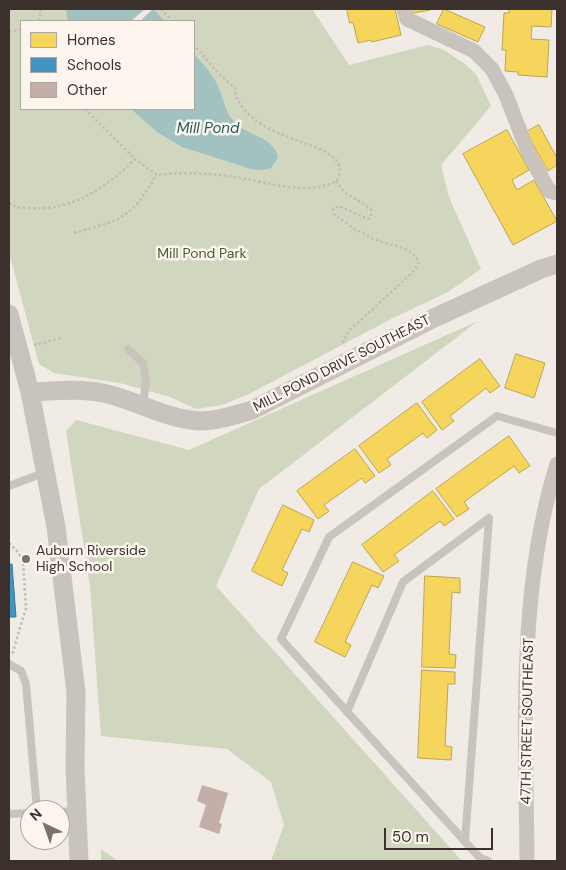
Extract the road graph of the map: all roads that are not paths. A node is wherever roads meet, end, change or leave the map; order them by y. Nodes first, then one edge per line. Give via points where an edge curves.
1 (404, 9) edge
2 (557, 193) edge
3 (557, 264) edge
4 (9, 314) edge
5 (128, 349) dead end
6 (30, 392) junction
7 (143, 405) junction
8 (557, 433) edge
9 (557, 464) edge
10 (46, 472) junction
11 (9, 486) edge
12 (9, 664) edge
13 (347, 712) junction
14 (36, 800) edge
15 (69, 800) edge
16 (70, 820) edge
17 (465, 841) junction
18 (79, 861) edge
19 (488, 861) edge
20 (527, 861) edge

1 - 2 street via 407,19 474,51 492,70 506,95 528,152 549,191
3 - 7 street, MILL POND DRIVE SOUTHEAST via 434,318 252,410 200,421
4 - 6 street
5 - 7 lane via 143,363 146,382
6 - 7 street, MILL POND DRIVE SOUTHEAST via 73,390 102,393
6 - 10 street
8 - 13 lane via 497,416 329,537 280,639
9 - 20 street, 47TH STREET SOUTHEAST via 534,574 526,664
10 - 11 lane
10 - 15 street via 76,692
12 - 14 lane via 21,671 26,684
13 - 17 lane
13 - 17 lane via 403,582 489,518
16 - 18 street
17 - 19 lane via 480,858

